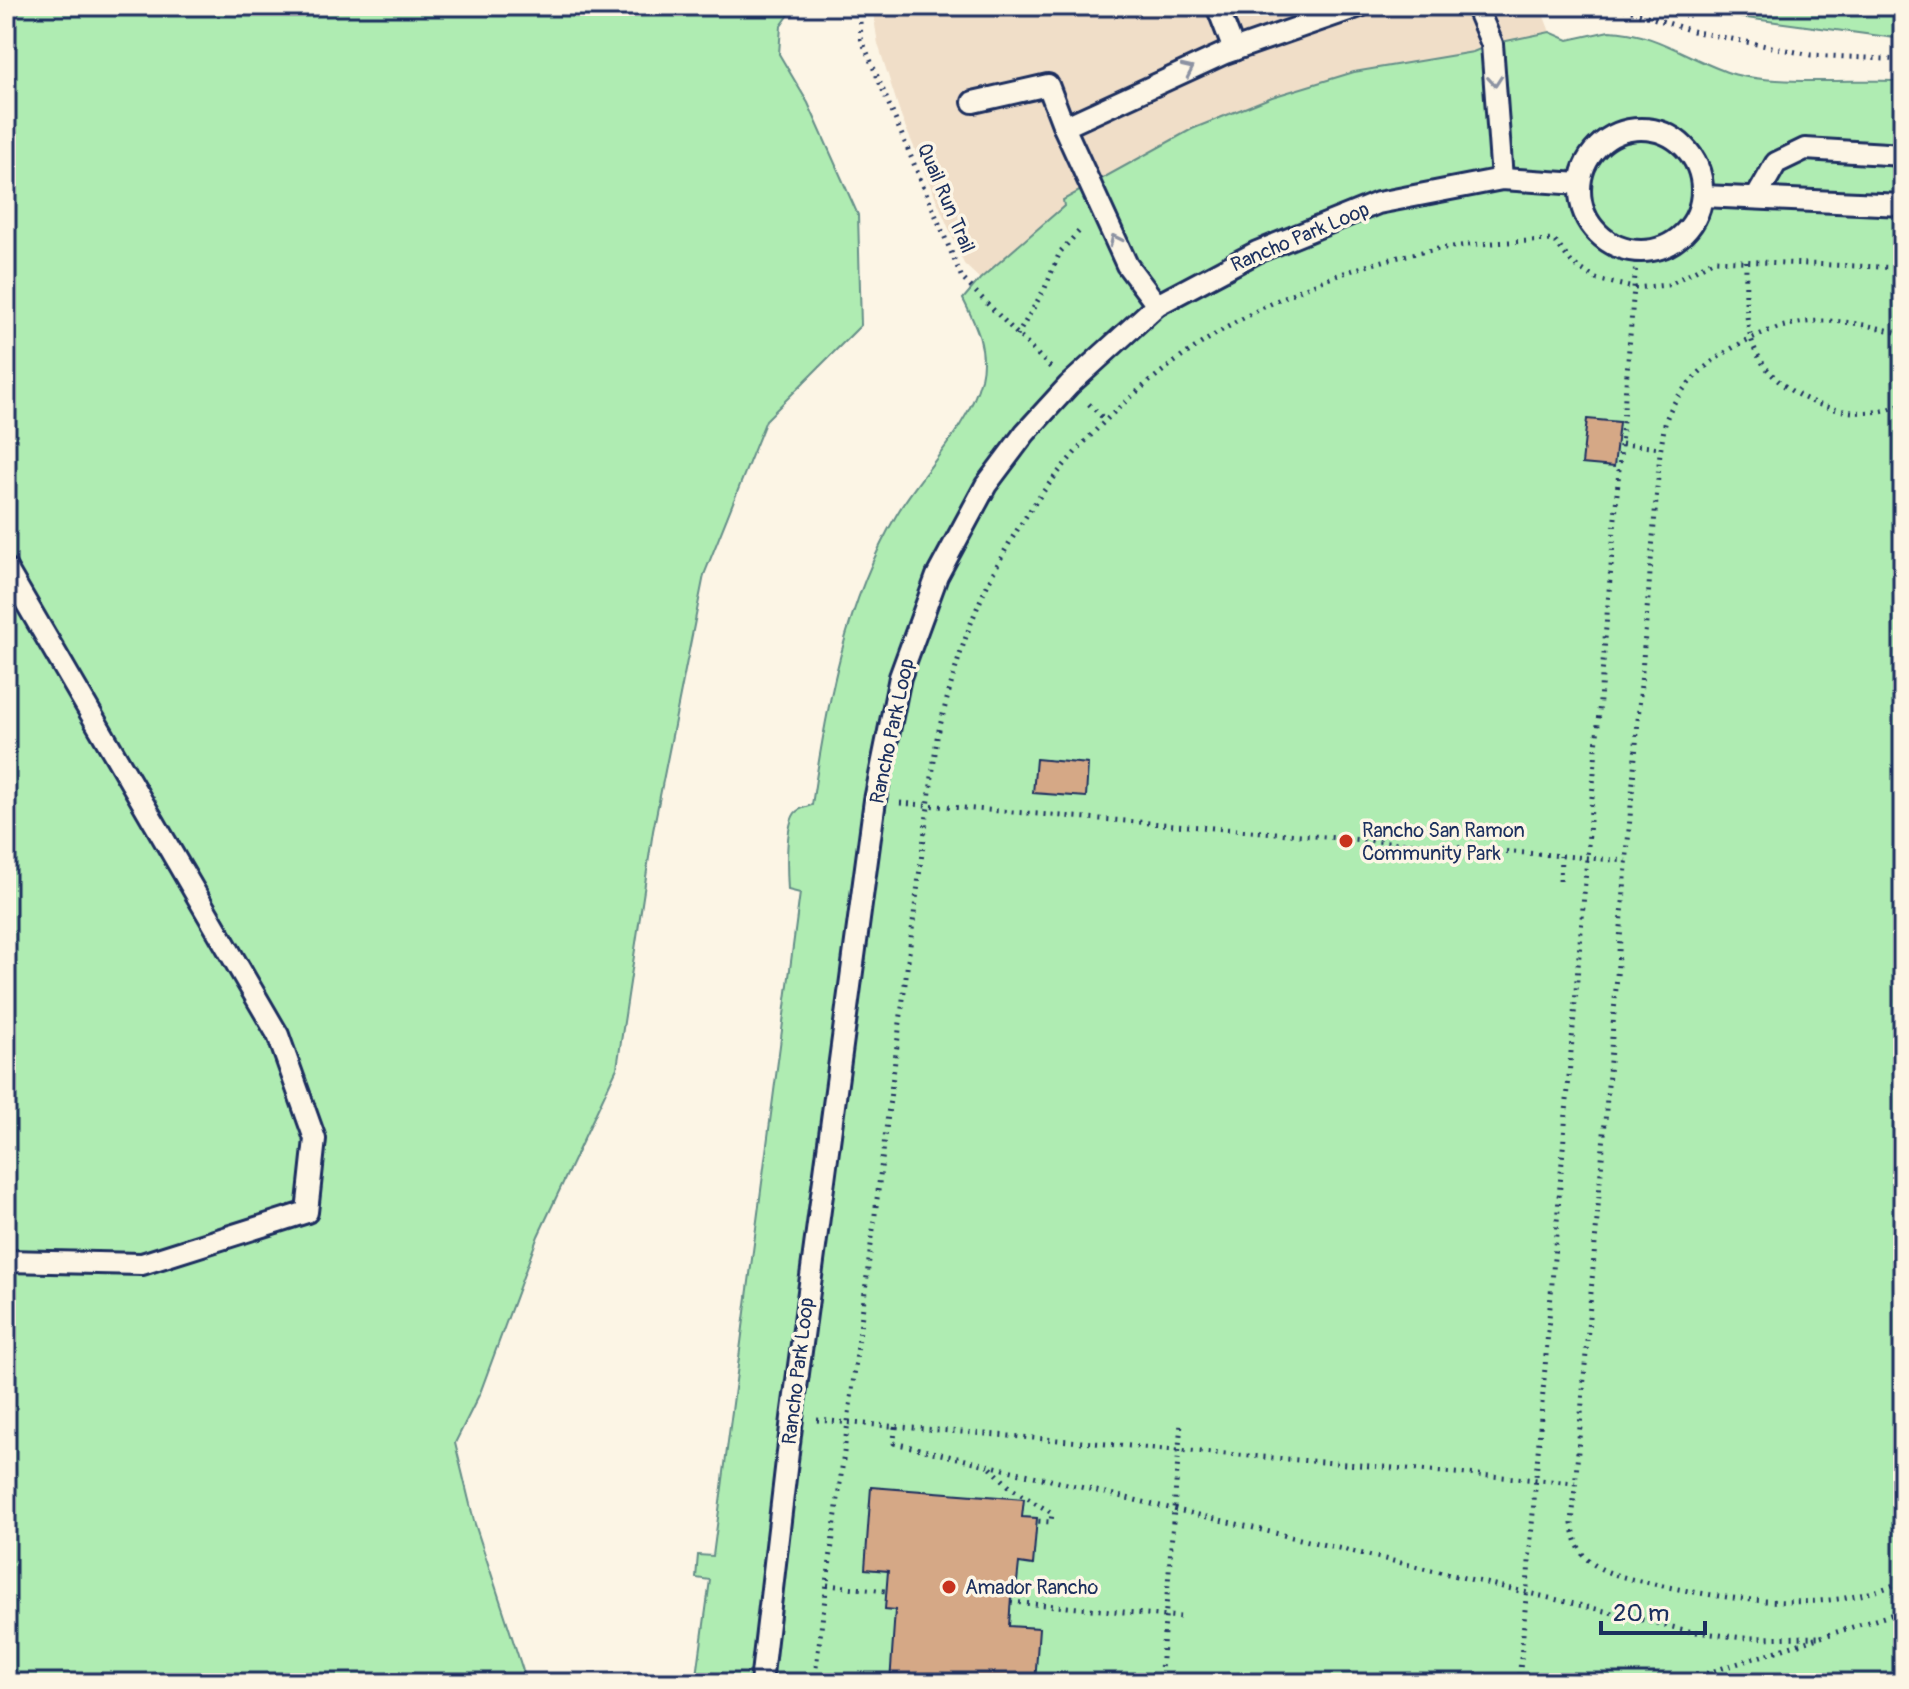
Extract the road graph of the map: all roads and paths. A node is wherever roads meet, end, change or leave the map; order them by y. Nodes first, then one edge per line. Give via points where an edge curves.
1 (859, 6) edge
2 (1217, 6) edge
3 (1360, 6) edge
4 (1476, 6) edge
5 (1616, 6) edge
6 (1234, 50) junction
7 (1903, 60) edge
8 (973, 102) dead end
9 (1064, 127) junction
10 (1903, 155) edge
11 (1502, 179) junction
12 (1580, 184) junction
13 (1703, 196) junction
14 (1756, 198) junction
15 (1903, 205) edge
16 (1104, 217) junction
17 (1637, 251) junction
18 (1746, 261) junction
19 (1903, 268) edge
20 (1634, 288) junction
21 (1157, 305) junction
22 (1903, 334) edge
23 (1017, 336) junction
24 (1752, 338) junction
25 (1055, 371) dead end
26 (1083, 398) dead end
27 (1903, 404) edge
28 (1105, 420) junction
29 (1622, 444) junction
30 (1661, 448) junction
31 (6, 568) edge
32 (875, 800) junction
33 (928, 805) junction
34 (1561, 856) junction
35 (1587, 858) junction
36 (1626, 861) junction
37 (1560, 881) dead end
38 (6, 1261) edge
39 (792, 1418) junction
40 (1181, 1422) dead end
41 (849, 1423) junction
42 (895, 1427) junction
43 (1179, 1449) junction
44 (991, 1467) junction
45 (1536, 1480) junction
46 (1575, 1483) junction
47 (1174, 1512) junction
48 (1036, 1521) dead end
49 (1903, 1581) edge
50 (827, 1585) junction
51 (886, 1591) dead end
52 (1526, 1593) junction
53 (1011, 1602) dead end
54 (1903, 1611) edge
55 (1166, 1615) junction
56 (1180, 1617) dead end
57 (1822, 1637) junction
58 (761, 1683) edge
59 (814, 1683) edge
60 (1160, 1683) edge
61 (1519, 1683) edge
62 (1676, 1683) edge

1 - 23 path, Quail Run Trail via 861,38 962,278
2 - 6 lane
3 - 6 lane
4 -> 11 lane via 1492,44
5 - 7 path via 1692,31 1811,55
9 -> 6 lane
8 - 9 lane via 1048,85
9 - 16 lane
10 - 14 lane via 1805,149 1776,163
11 - 12 lane, Rancho Park Loop
11 - 21 lane, Rancho Park Loop via 1378,203 1257,252
12 - 13 lane via 1591,154 1616,134 1647,129 1684,148 1698,165
12 - 17 lane via 1583,208 1594,229 1614,244
13 - 14 lane
13 - 17 lane via 1696,219 1681,237 1661,248
14 - 15 lane
21 -> 16 lane via 1127,265
16 - 23 path via 1072,235
17 - 20 path
18 - 19 path
18 - 20 path via 1714,260 1668,285
18 - 24 path via 1745,301
20 - 28 path via 1596,279 1572,263 1554,240 1422,252 1347,271 1263,307 1179,358
20 - 29 path
21 - 32 lane, Rancho Park Loop via 1069,385 986,485 937,576 900,677
22 - 24 path via 1864,323 1805,322
23 - 25 path, Quail Run Trail
24 - 27 path via 1760,359 1790,390 1832,409 1860,412
24 - 30 path via 1705,367 1681,392 1667,417
26 - 28 path
28 - 33 path via 1059,470 1015,533 982,596 958,655 937,738
29 - 30 path
29 - 35 path
30 - 36 path
31 - 38 lane via 278,1035 315,1139 307,1212 142,1264
32 - 33 path
32 - 39 lane, Rancho Park Loop
33 - 34 path
33 - 41 path
34 - 35 path
34 - 37 path
35 - 36 path
35 - 45 path
36 - 46 path
39 - 41 path
39 - 58 lane, Rancho Park Loop
40 - 43 path
41 - 42 path
41 - 50 path
42 - 43 path
42 - 44 path via 894,1443
43 - 45 path
43 - 47 path
44 - 47 path
44 - 48 path via 1012,1489 1052,1513 1051,1522
45 - 46 path
45 - 52 path
46 - 49 path via 1576,1541 1585,1557 1603,1570 1710,1596 1785,1601 1879,1592
47 - 52 path
47 - 55 path
50 - 51 path
50 - 59 path
52 - 57 path via 1689,1631 1743,1638
52 - 61 path
53 - 55 path
54 - 57 path
55 - 56 path
55 - 60 path
57 - 62 path

